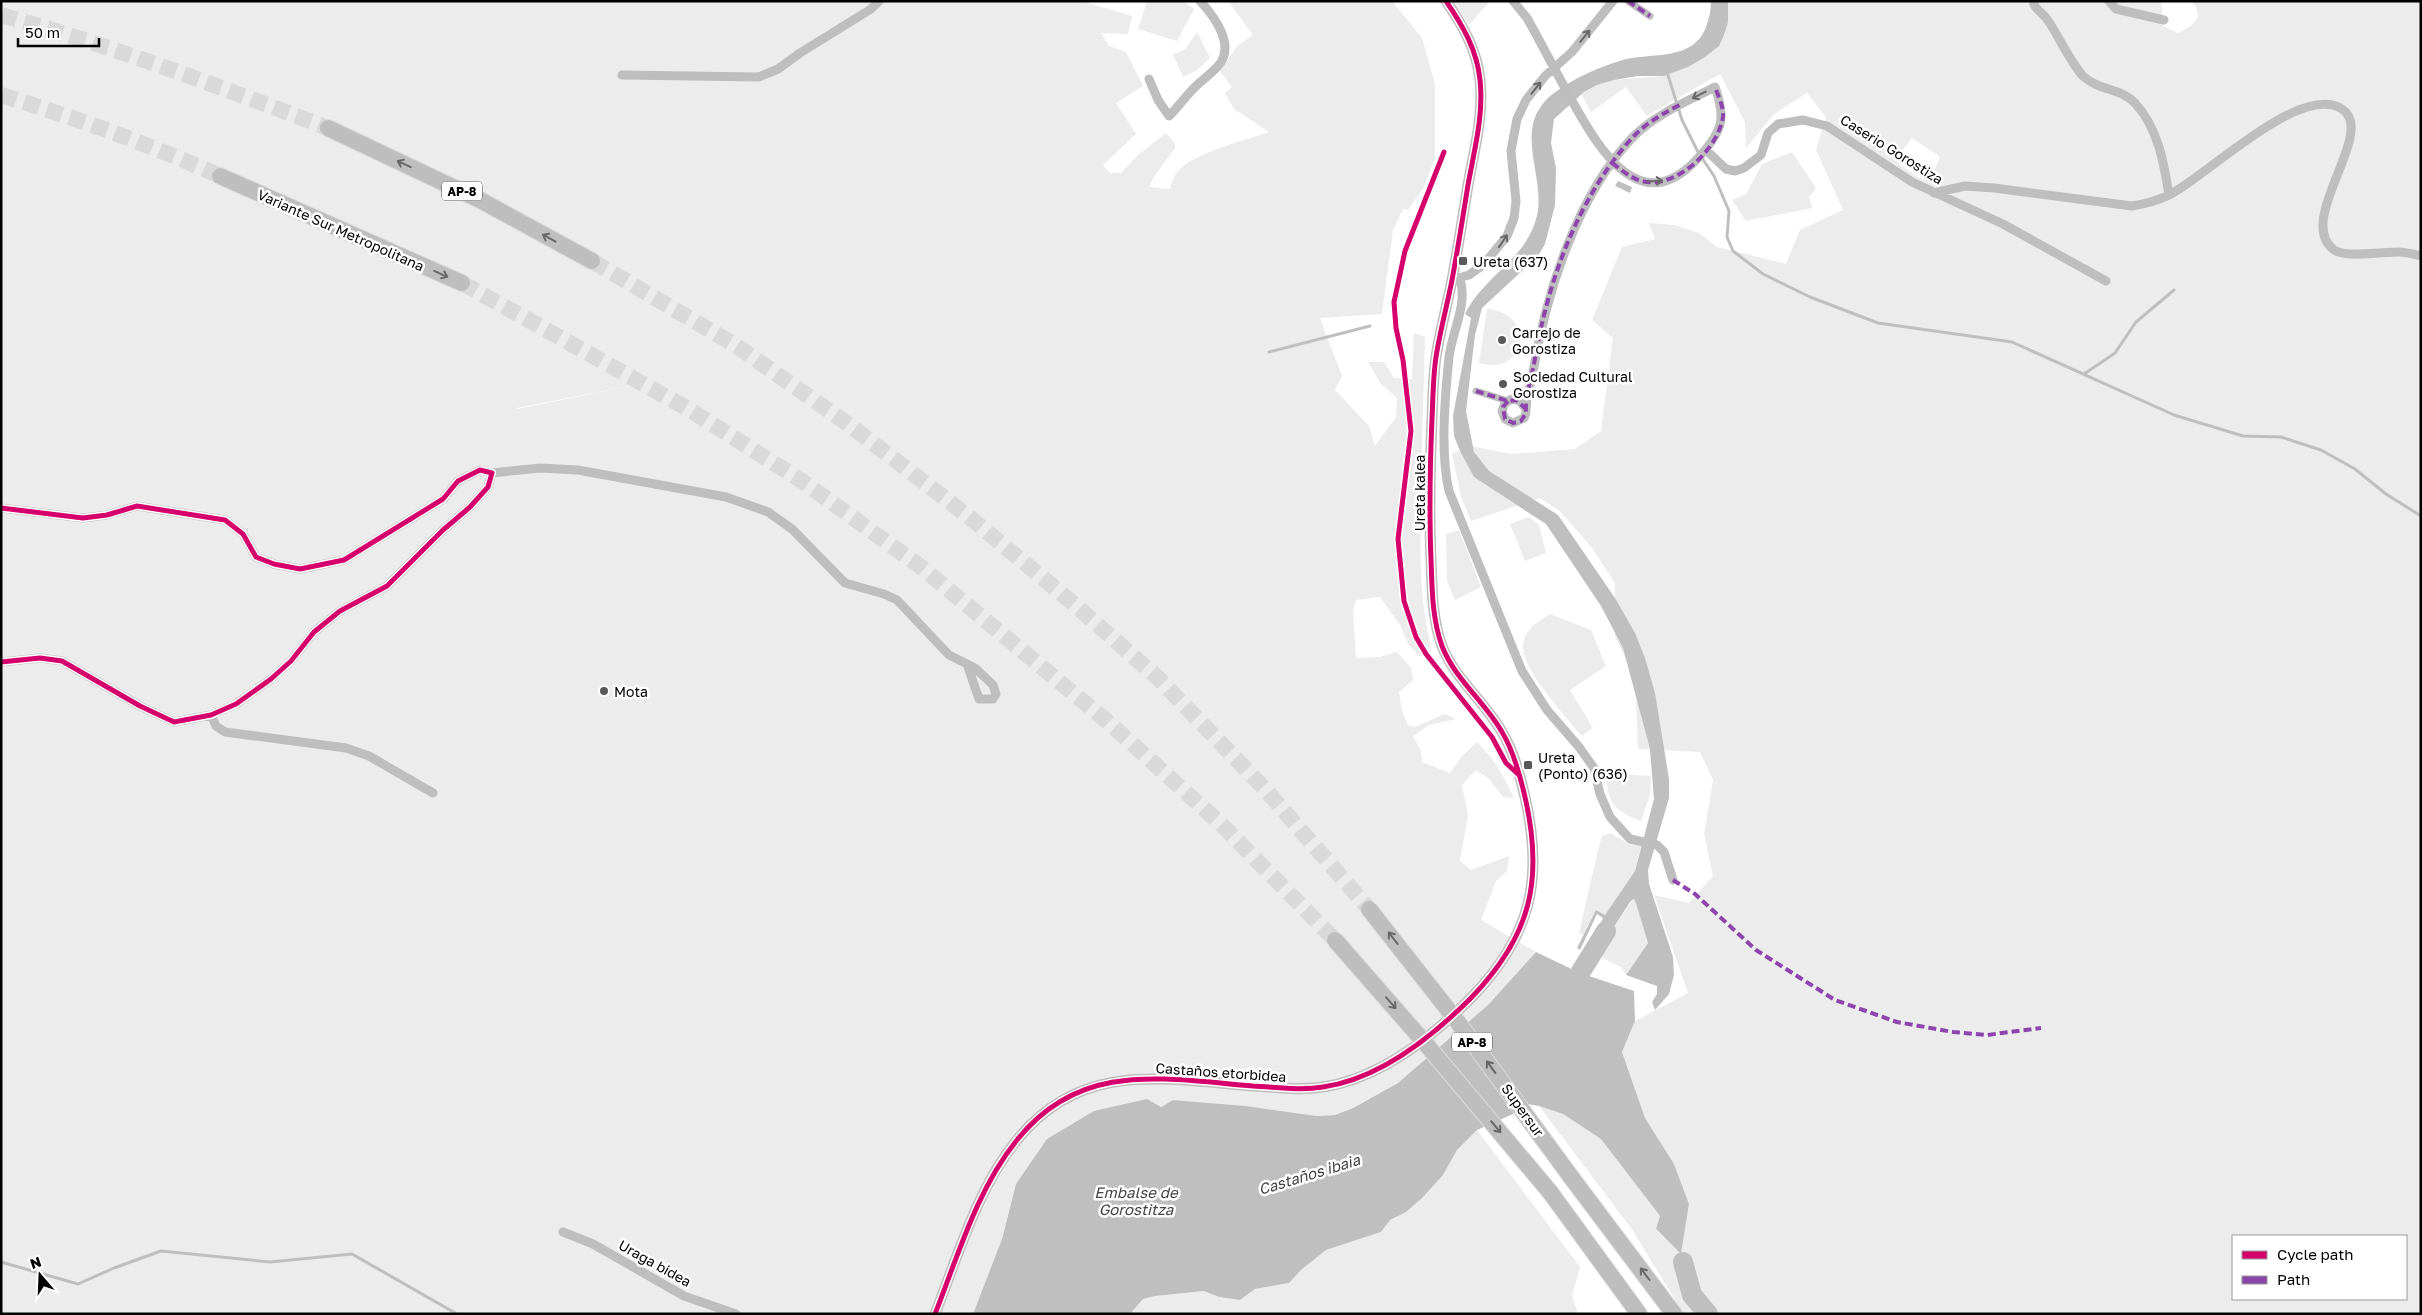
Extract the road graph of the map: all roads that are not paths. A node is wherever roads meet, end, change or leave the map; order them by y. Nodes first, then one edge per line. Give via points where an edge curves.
1 (879, 1) edge
2 (1200, 1) edge
3 (1446, 1) edge
4 (1513, 1) edge
5 (1614, 1) edge
6 (1628, 1) edge
7 (2033, 1) edge
8 (2109, 1) edge
9 (1650, 16) dead end
10 (2164, 20) dead end
11 (1554, 68) junction
12 (622, 75) dead end
13 (1149, 79) dead end
14 (328, 128) tunnel mouth
15 (1706, 150) junction
16 (1612, 163) junction
17 (220, 176) tunnel mouth
18 (1934, 193) junction
19 (2169, 195) junction
20 (2421, 256) edge
21 (592, 261) tunnel mouth
22 (1456, 279) junction
23 (2106, 281) dead end
24 (462, 283) tunnel mouth
25 (1476, 391) dead end
26 (1508, 401) junction
27 (1526, 409) junction
28 (492, 473) junction
29 (1, 508) edge
30 (1, 662) edge
31 (967, 664) dead end
32 (211, 715) junction
33 (433, 792) dead end
34 (1673, 880) dead end
35 (1369, 909) tunnel mouth
36 (1516, 937) joint
37 (1335, 940) tunnel mouth
38 (563, 1232) dead end
39 (736, 1314) edge
40 (935, 1314) edge
41 (1639, 1314) edge
42 (1674, 1314) edge

1 - 12 street via 778,69 760,77
2 - 13 street via 1222,34 1226,46 1219,66 1169,116
3 - 22 street, Ureta kalea via 1468,36 1481,81 1480,114
4 - 11 street via 1527,18
11 -> 5 street via 1572,52
6 - 9 street
7 - 19 street via 2084,76 2100,87 2124,93 2135,103 2163,158
8 - 10 street via 2116,10
11 - 16 street via 1588,130
22 -> 11 street via 1484,264 1507,236 1516,201 1512,151 1518,119 1526,100
21 -> 14 highway, AP-8 via 480,200
16 -> 15 street via 1631,178 1644,182 1667,181 1680,176
15 -> 16 street via 1723,116 1715,87 1672,109 1634,136
15 - 18 street, Caserio Gorostiza via 1726,169 1735,171 1761,155 1768,133 1778,124 1803,120 1827,126
16 - 27 street via 1577,222 1555,277 1540,331
17 -> 24 highway, Variante Sur Metropolitana
18 - 19 street via 1965,186 2132,206 2148,204
18 - 23 street, Caserio Gorostiza via 2003,224
19 - 20 street via 2241,143 2290,113 2318,105 2336,106 2345,111 2351,124 2350,142 2326,204 2326,240 2336,251 2401,252
22 - 34 street, Ureta kalea via 1464,291 1449,356 1443,460 1449,490 1522,671 1547,710 1594,768 1600,794 1610,816 1630,839 1657,845 1668,860
22 - 36 street, Ureta kalea via 1435,360 1429,506 1432,585 1436,627 1443,649 1501,729 1521,777 1535,852 1532,892
25 - 26 street
26 - 27 street via 1520,401
26 - 27 street via 1502,411 1508,422 1521,421
28 - 29 street via 480,470 458,481 443,499 344,560 300,569 256,557 243,534 225,520 137,506 83,518
28 - 31 street via 540,468 578,470 726,497 768,512 792,529 845,583 897,600 949,654
28 - 32 street via 488,487 470,507 387,586 340,611 314,632 291,661 271,679 236,704
30 - 32 street via 40,658 62,661 174,722
32 - 33 street via 216,726 225,732 346,748 369,756
42 -> 35 highway, Supersur / AP-8, bridge via 1457,1020
36 - 40 street, Castaños etorbidea via 1484,984 1450,1017 1396,1058 1362,1076 1306,1089 1138,1078 1098,1085 1059,1104 1032,1124 1003,1159 981,1199
37 -> 41 highway, AP-8, bridge via 1550,1192
38 - 39 street, Uraga bidea via 593,1244 684,1296

